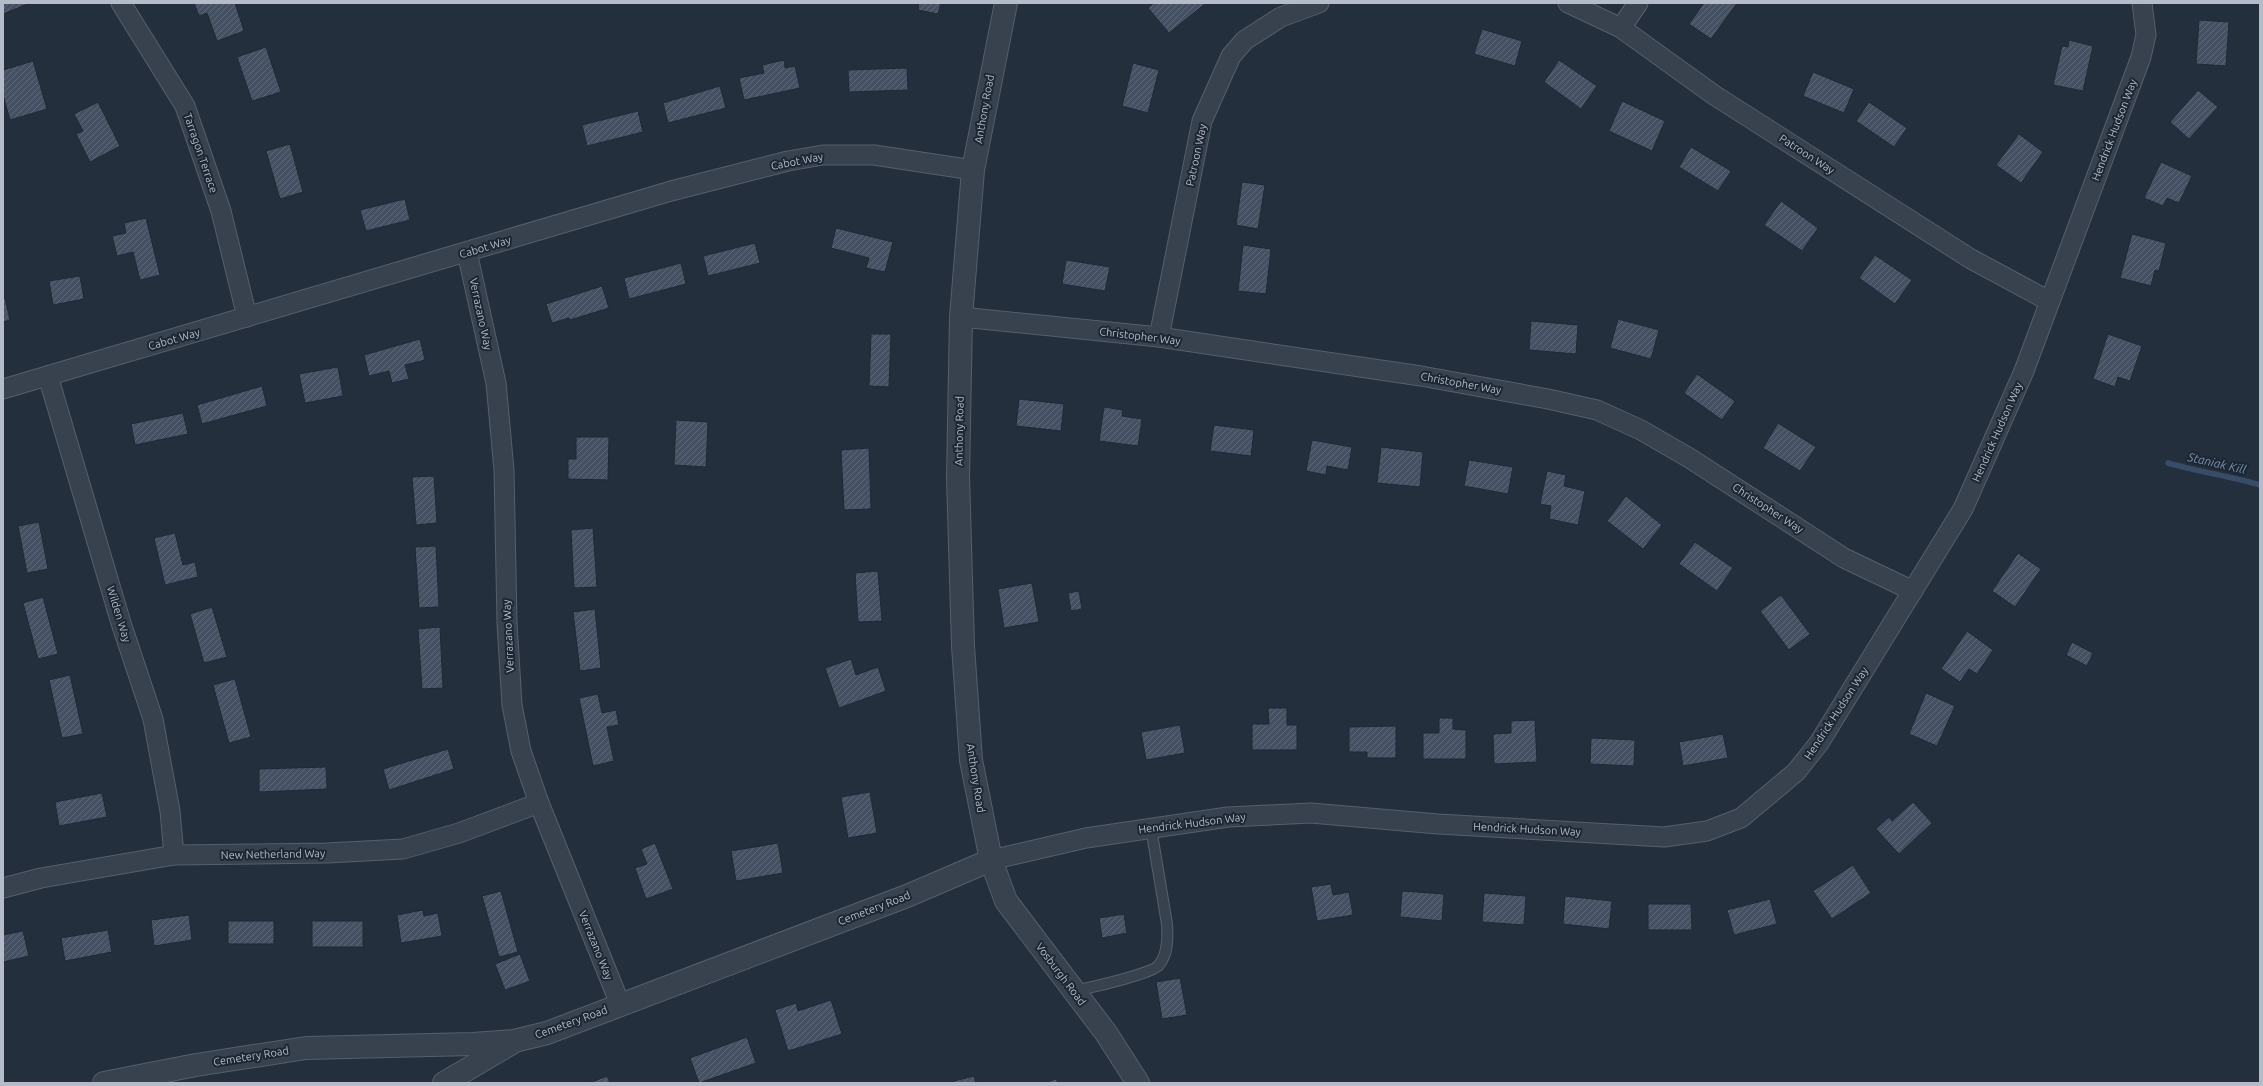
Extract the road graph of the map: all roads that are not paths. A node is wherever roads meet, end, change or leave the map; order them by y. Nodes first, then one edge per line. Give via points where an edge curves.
1 (121, 3) edge
2 (1006, 3) edge
3 (1319, 3) edge
4 (1568, 3) edge
5 (1638, 3) edge
6 (2142, 3) edge
7 (1622, 28) junction
8 (973, 170) junction
9 (467, 252) junction
10 (2049, 301) junction
11 (247, 317) junction
12 (961, 317) junction
13 (1159, 337) junction
14 (48, 376) junction
15 (3, 389) edge
16 (1913, 592) junction
17 (539, 803) junction
18 (1151, 828) junction
19 (174, 855) junction
20 (991, 860) junction
21 (3, 888) edge
22 (1074, 991) junction
23 (620, 1004) junction
24 (514, 1041) junction
25 (104, 1083) edge
26 (444, 1083) edge
27 (1138, 1083) edge

1 - 11 street, Tarragon Terrace via 185,106 221,211
2 - 8 street, Anthony Road
3 - 13 street, Patroon Way via 1281,17 1245,40 1231,56 1202,121
4 - 7 street, Patroon Way
5 - 7 street
6 - 10 street, Hendrick Hudson Way via 2146,35 2141,57
7 - 10 street, Patroon Way via 1714,95 1957,250
8 - 9 street, Cabot Way via 874,154 823,155 788,161 670,191
8 - 12 street, Anthony Road
9 - 11 street, Cabot Way
9 - 17 street, Verrazano Way via 496,383 504,470 507,622 512,705 521,751
10 - 16 street, Hendrick Hudson Way via 2024,371 1963,509
11 - 14 street, Cabot Way
12 - 13 street, Christopher Way
12 - 20 street, Anthony Road via 958,477 963,646 971,760
13 - 16 street, Christopher Way via 1421,376 1597,410 1641,430 1691,458 1844,558
14 - 15 street, Cabot Way
14 - 19 street, Wilden Way via 121,623 153,719 170,811
16 - 18 street, Hendrick Hudson Way via 1819,743 1796,772 1741,818 1707,830 1664,837 1438,824 1311,813 1228,817
17 - 19 street, New Netherland Way via 459,833 403,849 327,853
17 - 23 street, Verrazano Way
18 - 20 street, Hendrick Hudson Way via 1086,838
18 - 22 lane via 1167,924 1168,939 1164,957 1158,967
19 - 21 street, New Netherland Way via 41,878
20 - 22 street, Vosburgh Road via 1006,901
20 - 23 street, Cemetery Road via 907,896
22 - 27 street, Vosburgh Road via 1106,1033
23 - 24 street, Cemetery Road via 547,1033
24 - 25 street, Cemetery Road via 306,1048 196,1065
24 - 26 street

